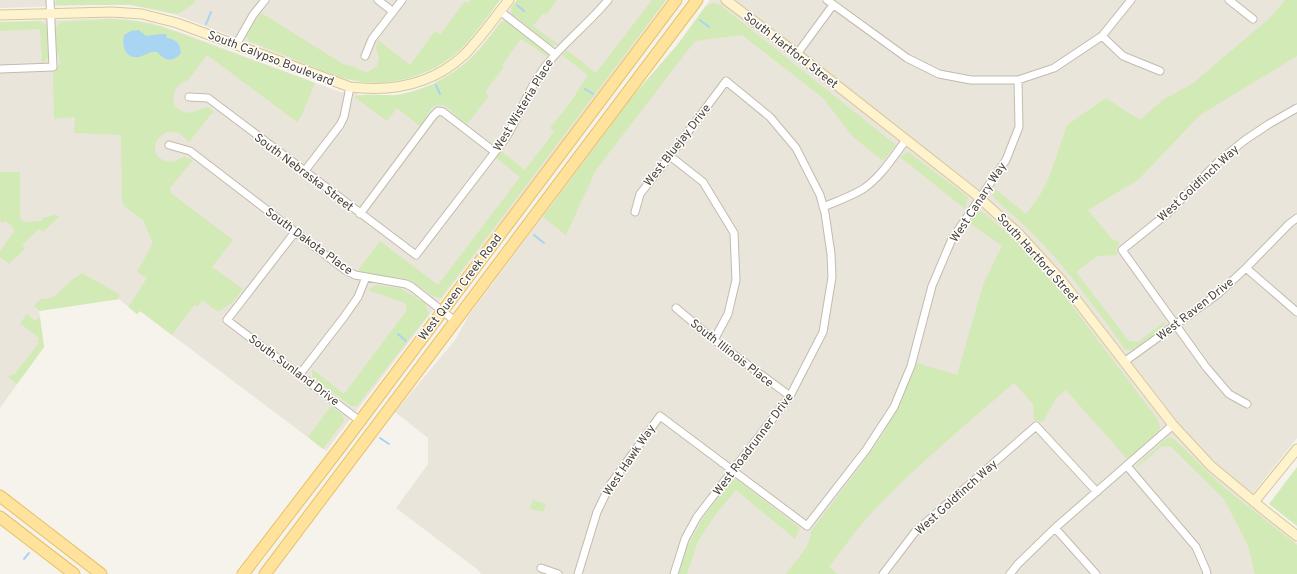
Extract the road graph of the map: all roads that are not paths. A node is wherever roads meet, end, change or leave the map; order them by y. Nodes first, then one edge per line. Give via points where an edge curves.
1 (50, 0) edge
2 (265, 0) edge
3 (378, 0) edge
4 (402, 0) edge
5 (509, 0) edge
6 (608, 0) edge
7 (676, 0) edge
8 (697, 0) edge
9 (726, 0) edge
10 (1131, 0) edge
11 (1229, 0) edge
12 (830, 2) edge
13 (392, 11) junction
14 (500, 11) junction
15 (50, 13) junction
16 (0, 15) edge
17 (1253, 19) dead end
18 (1102, 36) junction
19 (236, 45) junction
20 (555, 54) junction
21 (796, 54) junction
22 (365, 56) dead end
23 (0, 69) edge
24 (1160, 71) dead end
25 (1018, 80) junction
26 (726, 81) joint
27 (350, 87) junction
28 (190, 97) dead end
29 (1297, 108) edge
30 (906, 140) junction
31 (169, 145) dead end
32 (495, 152) junction
33 (670, 156) junction
34 (304, 172) junction
35 (980, 198) junction
36 (823, 207) junction
37 (635, 212) dead end
38 (360, 214) junction
39 (1297, 218) edge
40 (295, 232) junction
41 (416, 255) joint
42 (1246, 268) junction
43 (366, 277) junction
44 (676, 308) dead end
45 (442, 311) junction
46 (1297, 312) edge
47 (455, 321) junction
48 (1175, 326) junction
49 (714, 340) junction
50 (1124, 362) junction
51 (300, 374) junction
52 (790, 396) junction
53 (1247, 404) dead end
54 (360, 421) junction
55 (1173, 425) junction
56 (1297, 449) edge
57 (1127, 466) junction
58 (734, 470) junction
59 (1097, 492) junction
60 (0, 496) edge
61 (1254, 502) junction
62 (0, 517) edge
63 (30, 520) junction
64 (1056, 528) junction
65 (20, 532) junction
66 (1297, 536) edge
67 (541, 568) dead end
68 (74, 574) edge
69 (101, 574) edge
70 (243, 574) edge
71 (265, 574) edge
72 (558, 574) edge
73 (578, 574) edge
74 (674, 574) edge
75 (883, 574) edge
76 (1010, 574) edge
77 (1096, 574) edge
78 (1207, 574) edge

1 - 15 street
2 - 19 street
3 - 13 street
4 - 13 street
5 - 14 street, South Calypso Boulevard
6 - 20 street, West Wisteria Place
7 - 45 main road, West Queen Creek Road
8 - 47 main road, West Queen Creek Road
9 - 21 street, South Hartford Street
10 - 18 street
11 - 17 street
12 - 21 street
12 - 25 street via 907,58 939,74 971,80
13 - 22 street via 372,39
14 - 20 street
14 - 27 street, South Calypso Boulevard via 464,55 433,76 417,83 386,89
15 - 16 street, South Calypso Boulevard
15 - 19 street, South Calypso Boulevard via 133,13 164,19
15 - 23 street via 53,67
18 - 24 street via 1123,56
18 - 25 street via 1054,68
19 - 27 street, South Calypso Boulevard
20 - 32 street, West Wisteria Place via 538,76 512,128
21 - 30 street, South Hartford Street
25 - 35 street, West Canary Way via 1019,127 1006,160
26 - 33 street, West Bluejay Drive
26 - 36 street, West Roadrunner Drive via 770,117 796,148 820,195
27 - 34 street via 344,117
28 - 34 street, South Nebraska Street via 208,98
29 - 48 street, West Goldfinch Way via 1230,152 1168,213 1122,250
30 - 35 street, South Hartford Street
30 - 36 street via 882,173 864,188
31 - 40 street, South Dakota Place via 190,151
32 - 38 street via 443,112 438,111
32 - 41 street, West Wisteria Place
33 - 37 street, West Bluejay Drive via 640,194
33 - 49 street via 703,182 734,233 736,280 728,314
34 - 38 street, South Nebraska Street
35 - 50 street, South Hartford Street via 1061,280
35 - 58 street, West Canary Way via 952,239 932,286 911,366 894,407 866,450 807,526
36 - 52 street, West Roadrunner Drive via 832,277 823,332
38 - 41 street, South Nebraska Street
39 - 42 street, West Raven Drive
40 - 43 street, South Dakota Place via 345,270
40 - 51 street, South Sunland Drive via 227,320
42 - 46 street
42 - 48 street, West Raven Drive via 1218,294
43 - 45 street, South Dakota Place via 406,284
43 - 51 street via 358,297
44 - 49 street, South Illinois Place
45 - 47 street, South Dakota Place
45 - 54 main road, West Queen Creek Road
47 - 71 main road, West Queen Creek Road
48 - 50 street, West Raven Drive
48 - 53 street via 1229,394
49 - 52 street, South Illinois Place
50 - 55 street, South Hartford Street
51 - 54 street, South Sunland Drive
52 - 58 street, West Roadrunner Drive
54 - 70 main road, West Queen Creek Road
55 - 57 street
55 - 61 street, South Hartford Street via 1211,466
56 - 61 street
57 - 59 street
57 - 78 street via 1196,547
58 - 73 street, West Hawk Way via 660,416 610,485 597,512
58 - 74 street, West Roadrunner Drive via 697,517 685,539
59 - 64 street
59 - 75 street, West Goldfinch Way via 1036,426 915,532
60 - 63 main road
61 - 66 street, South Hartford Street
62 - 65 main road
63 - 65 main road
63 - 69 main road
64 - 76 street
64 - 77 street
65 - 68 main road
67 - 72 street

